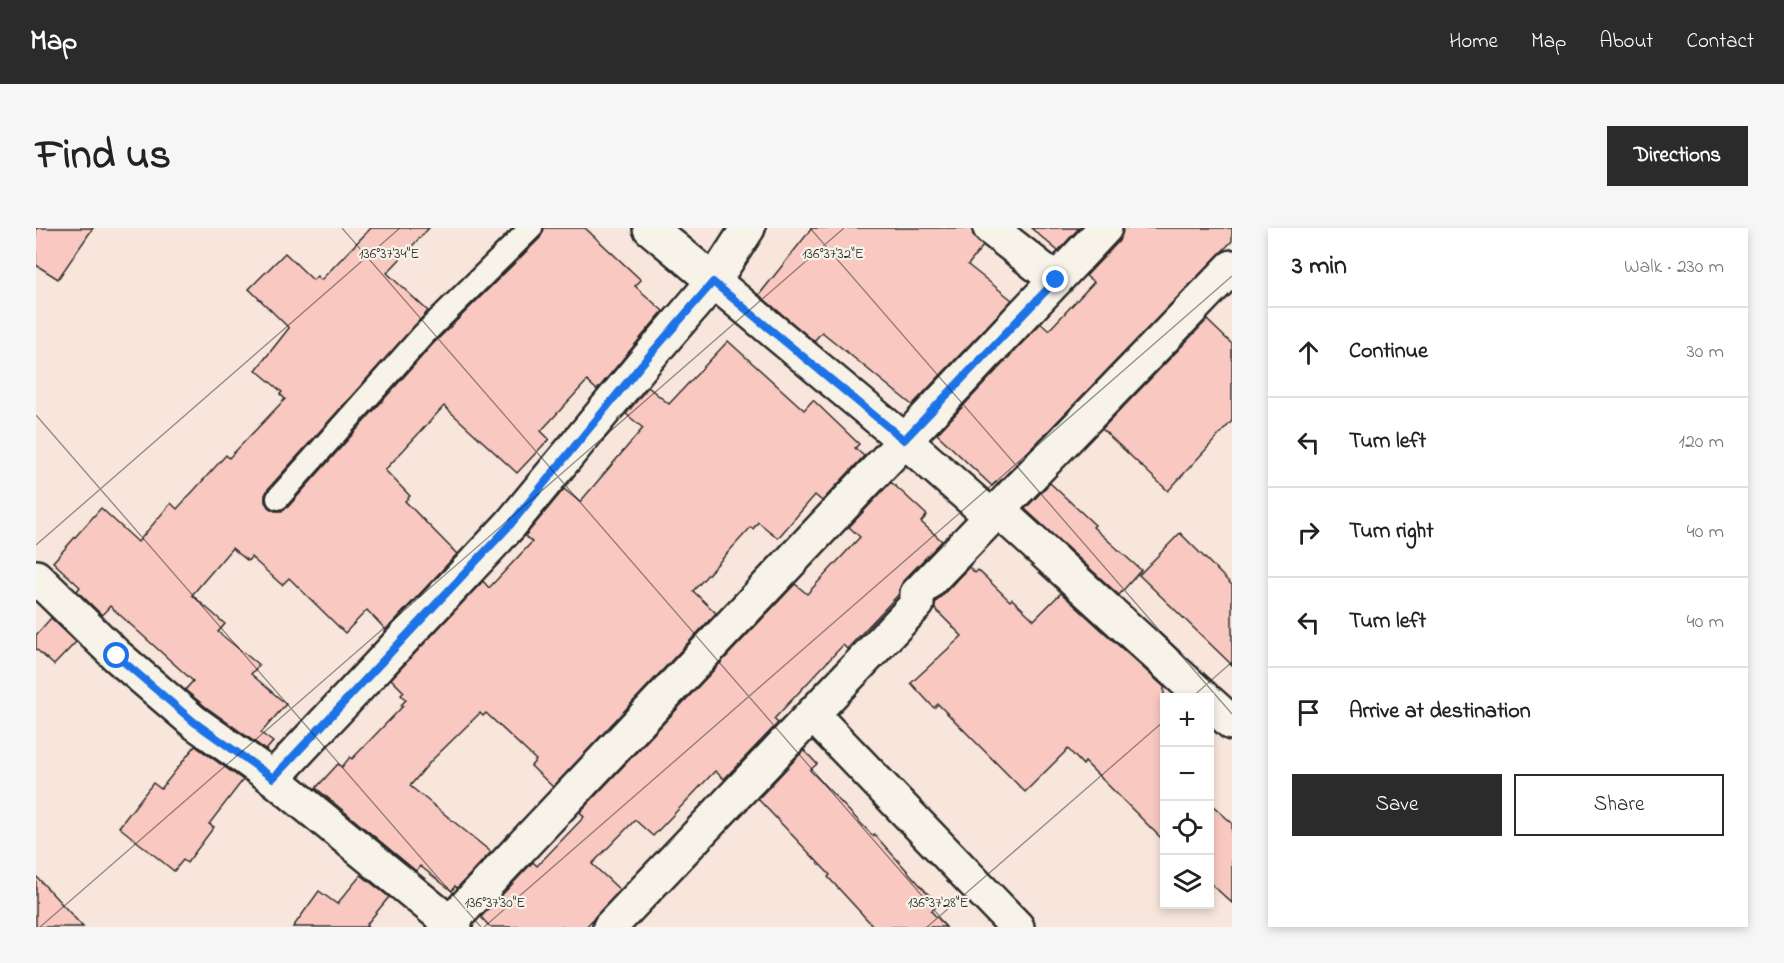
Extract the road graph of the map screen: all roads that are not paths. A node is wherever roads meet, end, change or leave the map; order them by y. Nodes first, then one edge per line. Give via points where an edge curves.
1 (531, 228) edge
2 (650, 228) edge
3 (748, 228) edge
4 (990, 228) edge
5 (1105, 228) edge
6 (1232, 267) edge
7 (1056, 280) junction
8 (713, 282) junction
9 (904, 440) junction
10 (278, 498) dead end
11 (995, 514) junction
12 (36, 577) edge
13 (1198, 693) edge
14 (1214, 707) edge
15 (813, 715) junction
16 (1232, 723) edge
17 (273, 778) junction
18 (451, 926) edge
19 (610, 927) edge
20 (1017, 927) edge

1 - 10 lane via 423,335
2 - 8 street
3 - 8 street
4 - 7 street
5 - 7 street
6 - 11 street
7 - 9 street
8 - 9 street
8 - 17 street via 510,525
9 - 11 street
9 - 18 street
11 - 13 street
11 - 15 street via 917,594 917,604
12 - 17 street via 117,656 194,722
14 - 16 street
15 - 19 street
15 - 20 street
17 - 18 street

